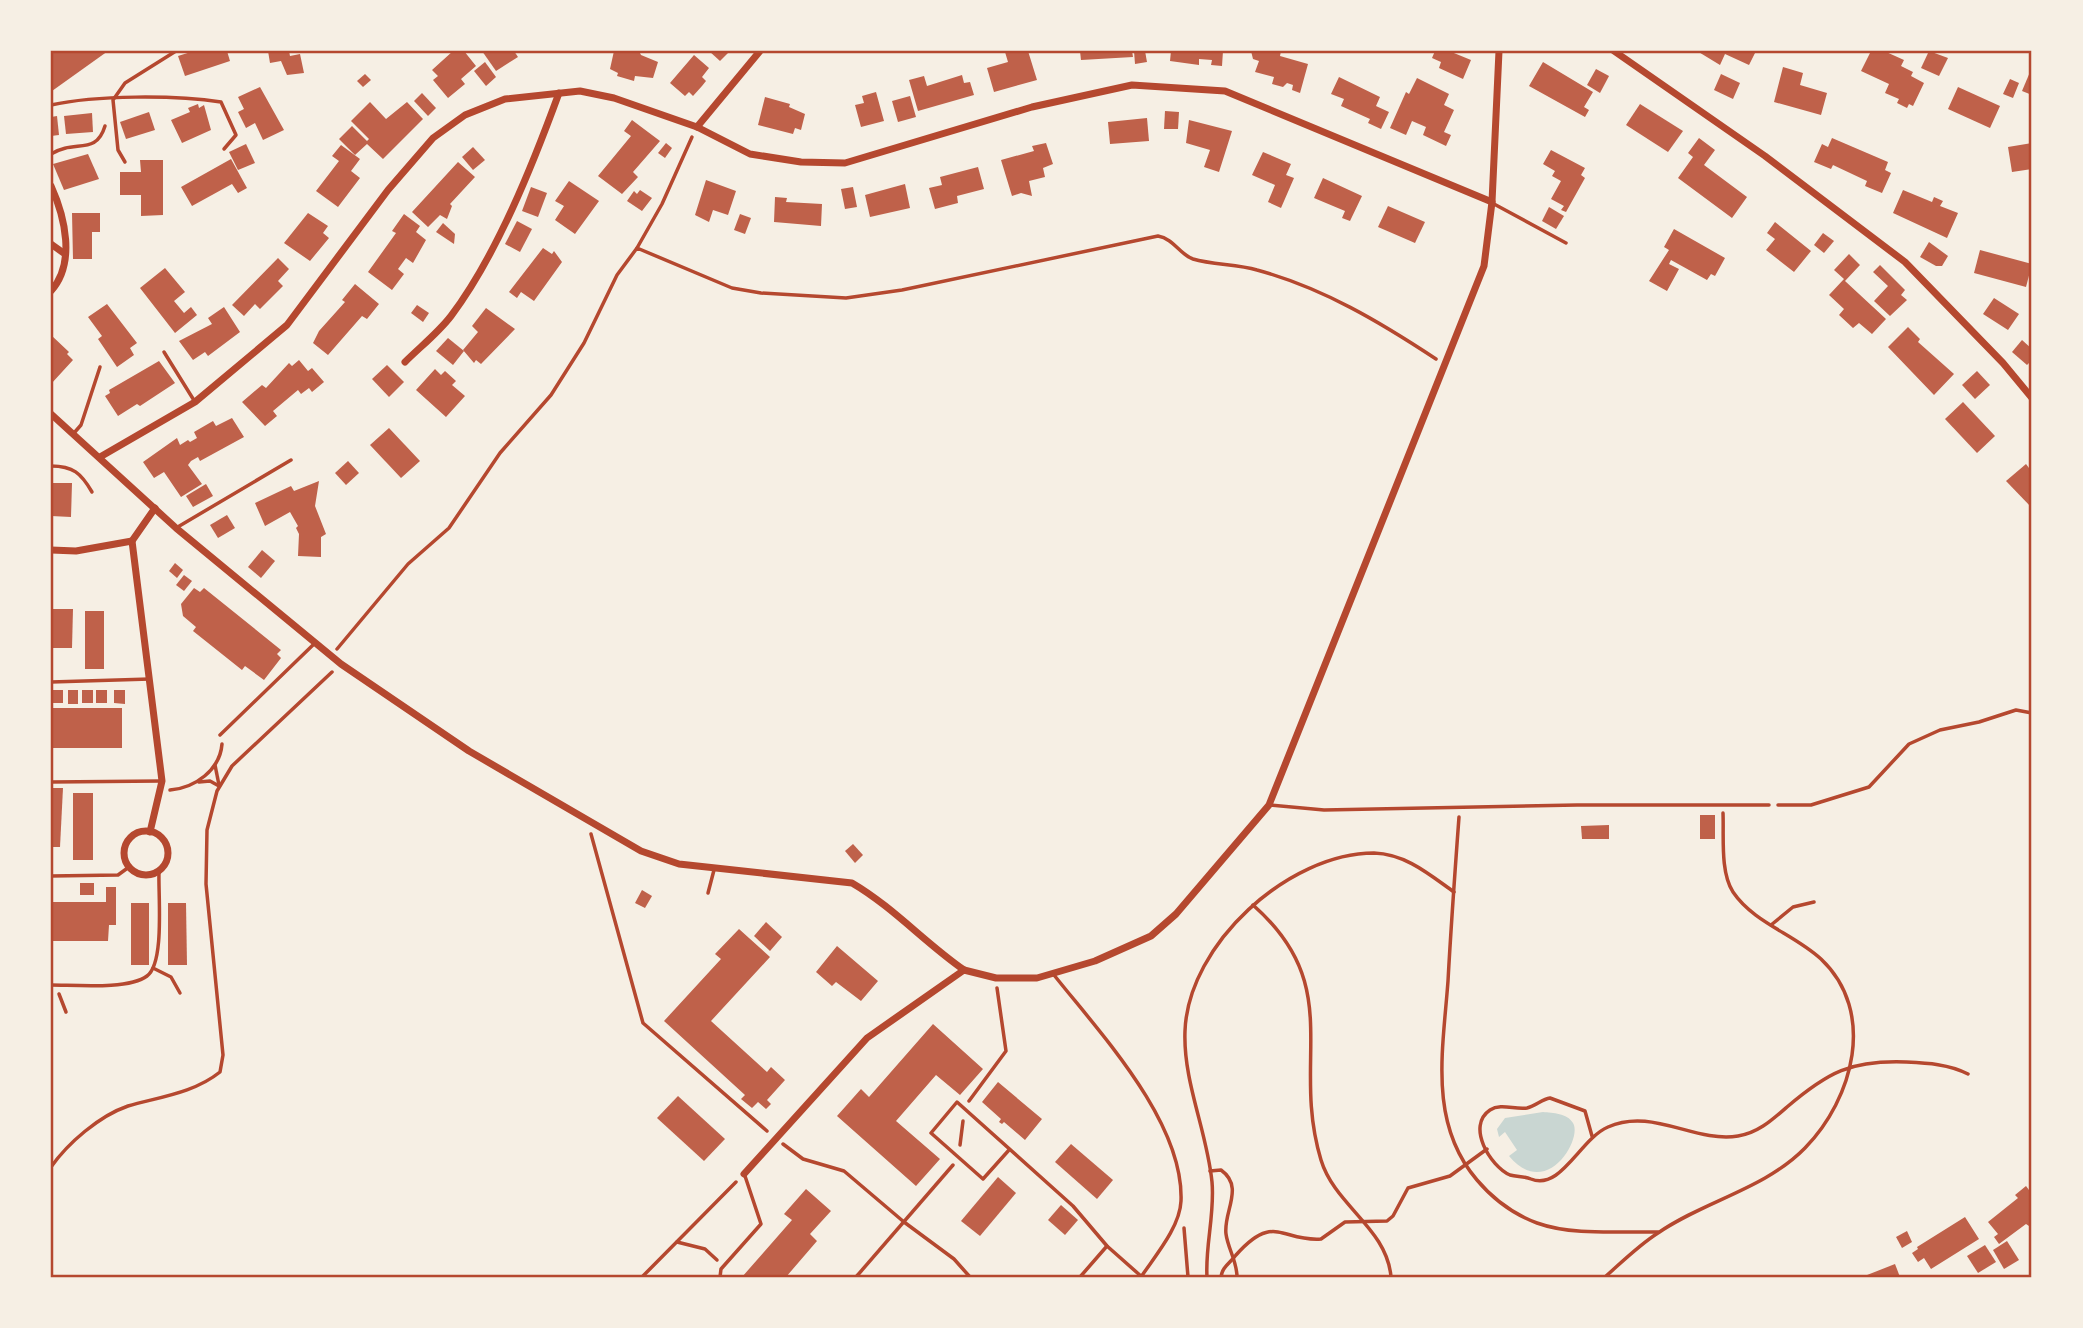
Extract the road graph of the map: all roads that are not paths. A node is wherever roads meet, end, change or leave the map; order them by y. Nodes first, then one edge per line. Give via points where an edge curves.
1 (176, 51) edge
2 (760, 51) edge
3 (1499, 51) edge
4 (1614, 51) edge
5 (559, 93) junction
6 (113, 100) junction
7 (51, 105) edge
8 (697, 127) junction
9 (224, 149) dead end
10 (125, 162) dead end
11 (51, 186) edge
12 (1492, 202) junction
13 (1566, 243) dead end
14 (51, 244) edge
15 (65, 254) junction
16 (51, 291) edge
17 (164, 352) dead end
18 (405, 362) dead end
19 (100, 367) dead end
20 (2032, 398) edge
21 (195, 402) junction
22 (51, 414) edge
23 (74, 434) junction
24 (100, 457) junction
25 (291, 460) dead end
26 (51, 466) edge
27 (92, 492) dead end
28 (155, 508) junction
29 (176, 527) junction
30 (132, 541) junction
31 (51, 550) edge
32 (315, 642) junction
33 (151, 679) junction
34 (51, 682) edge
35 (220, 735) road end
36 (162, 781) junction
37 (51, 782) edge
38 (1769, 805) road end
39 (1269, 806) junction
40 (150, 832) junction
41 (129, 867) junction
42 (714, 870) junction
43 (159, 871) junction
44 (51, 876) edge
45 (708, 893) dead end
46 (153, 968) junction
47 (964, 970) junction
48 (1054, 975) junction
49 (51, 985) edge
50 (180, 993) dead end
51 (1009, 1150) junction
52 (744, 1174) joint
53 (1107, 1246) junction
54 (720, 1277) edge
55 (1080, 1277) edge
56 (1141, 1277) edge

1 - 6 lane via 125,83
2 - 8 street
3 - 12 street
4 - 20 street via 1765,156 1905,262
5 - 8 street via 580,90 614,98
5 - 18 street via 528,175 475,276 451,316
5 - 21 street via 505,99 466,115 433,138 287,325
6 - 7 lane
6 - 9 lane via 221,102 236,135
6 - 10 lane via 118,150
8 - 12 street via 750,153 802,162 845,163 1032,107 1132,85 1225,91
11 - 15 street via 59,204
12 - 13 lane
12 - 39 street via 1484,267
14 - 15 street
15 - 16 street via 58,283
17 - 21 lane
19 - 23 lane
21 - 24 street
22 - 23 street
23 - 24 street
24 - 28 street
25 - 29 lane
26 - 27 lane via 83,475
28 - 29 street
28 - 30 street
29 - 32 street
30 - 31 street via 76,551
30 - 33 street
32 - 35 lane
32 - 42 street via 469,751 641,851
33 - 34 lane
33 - 36 street
36 - 37 lane
36 - 40 street
38 - 39 lane via 1309,810
39 - 48 street via 1176,914 1151,936
40 - 41 street via 143,831 128,841 124,853
40 - 43 street via 158,834 167,847 166,862
41 - 43 street via 145,876
41 - 44 lane via 118,875
42 - 45 lane
42 - 47 street via 852,883
43 - 46 lane via 157,961
46 - 49 lane via 147,977 122,984
46 - 50 lane via 171,977
47 - 48 street via 996,978
47 - 52 street via 867,1038
48 - 56 lane via 1136,1079 1168,1139 1181,1202 1174,1224
51 - 51 lane via 957,1102 931,1133 983,1179
51 - 53 lane via 1073,1206
52 - 54 lane via 761,1224 723,1266
53 - 55 lane
53 - 56 lane

